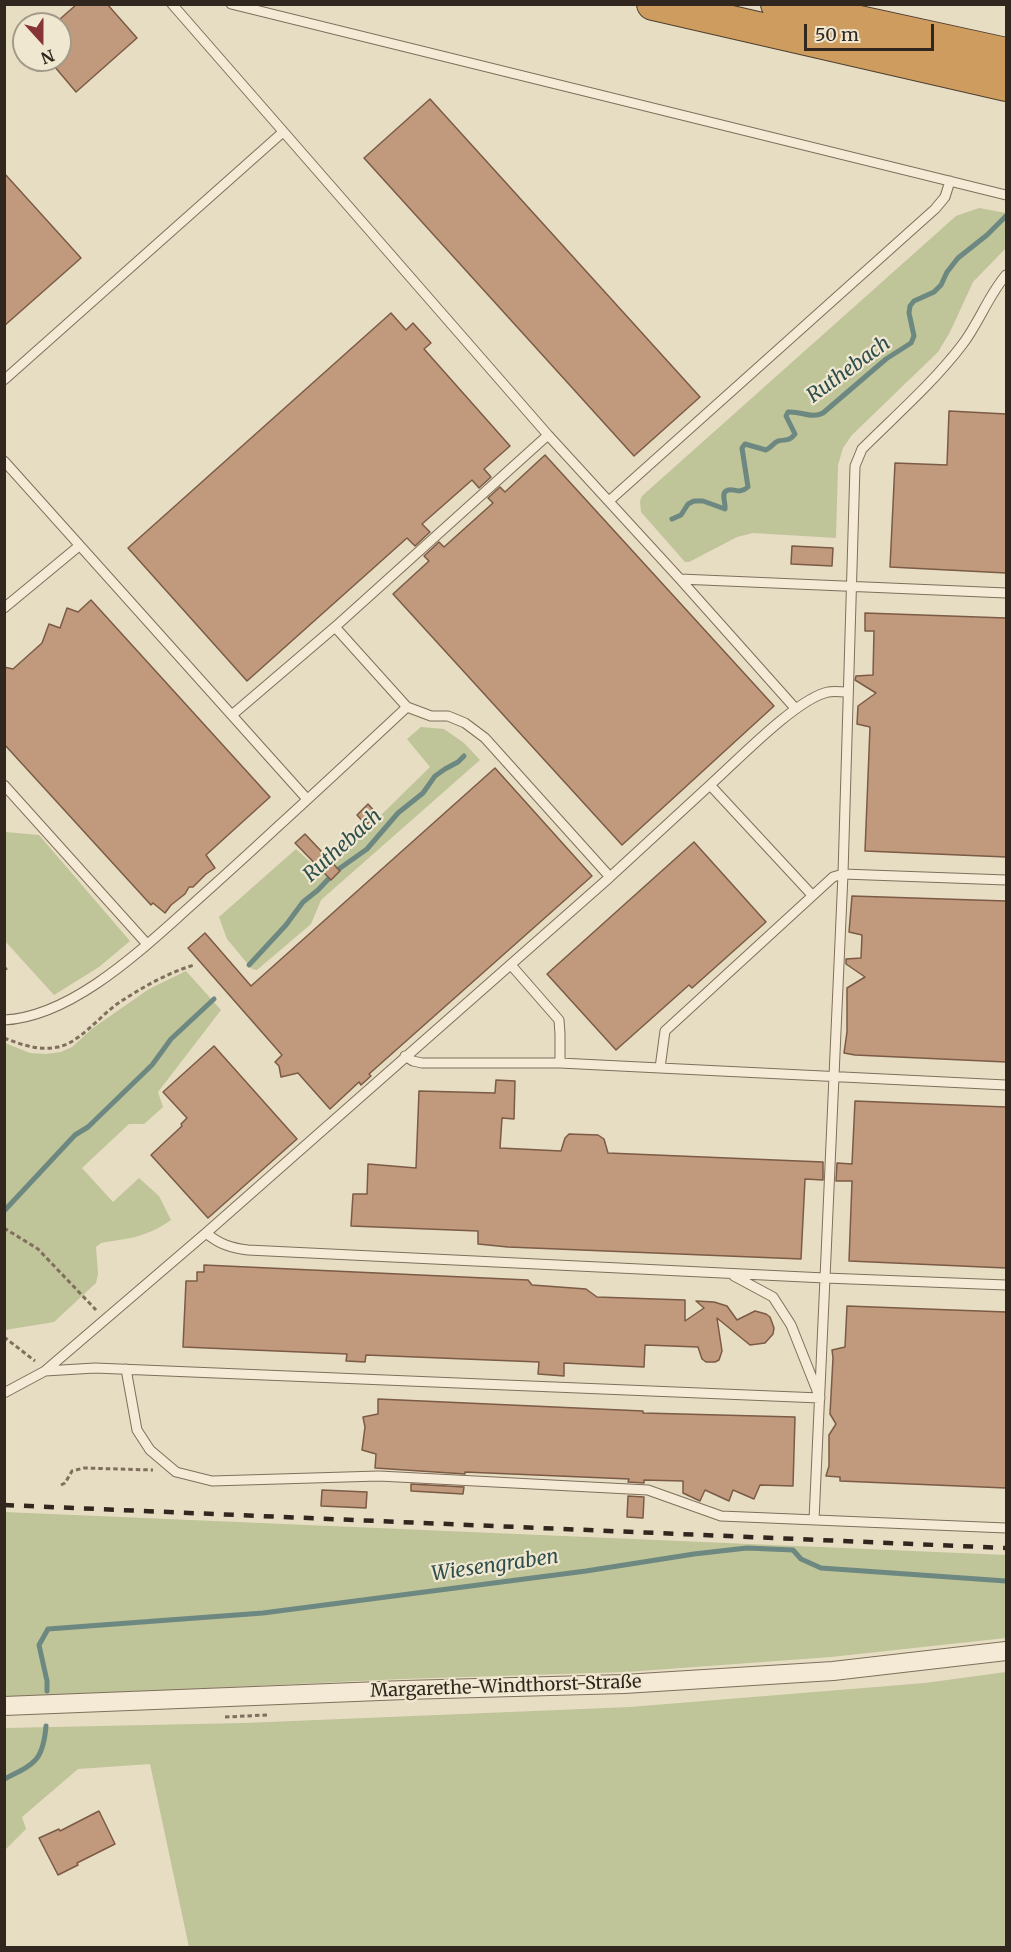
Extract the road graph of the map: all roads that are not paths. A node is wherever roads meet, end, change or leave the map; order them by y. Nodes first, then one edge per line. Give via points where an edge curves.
1 (172, 4) edge
2 (231, 4) edge
3 (653, 4) edge
4 (777, 4) edge
5 (1006, 54) edge
6 (1006, 85) edge
7 (283, 132) junction
8 (950, 181) junction
9 (1002, 194) edge
10 (1006, 275) edge
11 (4, 380) edge
12 (548, 435) junction
13 (4, 461) edge
14 (609, 501) junction
15 (79, 546) junction
16 (680, 579) junction
17 (851, 586) junction
18 (1006, 593) edge
19 (4, 608) edge
20 (335, 627) junction
21 (847, 692) junction
22 (407, 707) junction
23 (795, 708) junction
24 (232, 716) junction
25 (4, 785) edge
26 (710, 785) junction
27 (307, 800) junction
28 (843, 874) junction
29 (610, 877) junction
30 (1006, 880) edge
31 (812, 895) junction
32 (147, 944) junction
33 (511, 965) junction
34 (4, 1020) edge
35 (405, 1056) junction
36 (560, 1063) junction
37 (660, 1068) junction
38 (835, 1078) junction
39 (1006, 1085) edge
40 (206, 1233) junction
41 (732, 1275) junction
42 (825, 1278) junction
43 (1006, 1286) edge
44 (126, 1369) junction
45 (45, 1371) junction
46 (4, 1393) edge
47 (820, 1398) junction
48 (814, 1520) junction
49 (1006, 1528) edge
50 (1006, 1651) edge
51 (4, 1706) edge

1 - 7 lane
2 - 8 lane
3 - 6 highway
4 - 5 highway
7 - 11 lane
7 - 12 lane
8 - 9 lane
8 - 14 lane via 945,197 935,209
10 - 17 lane via 941,370 862,449 855,466
12 - 14 lane
12 - 20 lane
13 - 15 lane
14 - 16 lane
15 - 19 lane
15 - 24 lane
16 - 17 lane
16 - 23 lane
17 - 18 lane
17 - 21 lane
20 - 22 lane
20 - 24 lane
21 - 23 lane via 829,692
21 - 28 lane
22 - 27 lane
22 - 29 lane via 431,716 448,716 485,738
23 - 26 lane
24 - 27 lane
25 - 32 lane
26 - 29 lane
26 - 31 lane
27 - 32 lane
28 - 30 lane
28 - 31 lane via 833,877
28 - 38 lane
29 - 33 lane
31 - 37 lane via 665,1031
32 - 34 lane via 67,1001 40,1014
33 - 35 lane
33 - 36 lane via 559,1020
35 - 36 lane via 422,1062
35 - 40 lane
36 - 37 lane
37 - 38 lane
38 - 39 lane
38 - 42 lane
40 - 41 lane via 230,1248 248,1250
40 - 45 lane
41 - 42 lane
41 - 47 lane via 773,1297 791,1325
42 - 43 lane
42 - 47 lane
44 - 45 lane
44 - 47 lane
44 - 48 lane via 137,1430 150,1450 176,1472 212,1481 379,1476 648,1490 721,1516
45 - 46 lane
47 - 48 lane
48 - 49 lane
50 - 51 street, Margarethe-Windthorst-Straße via 833,1671 636,1683

